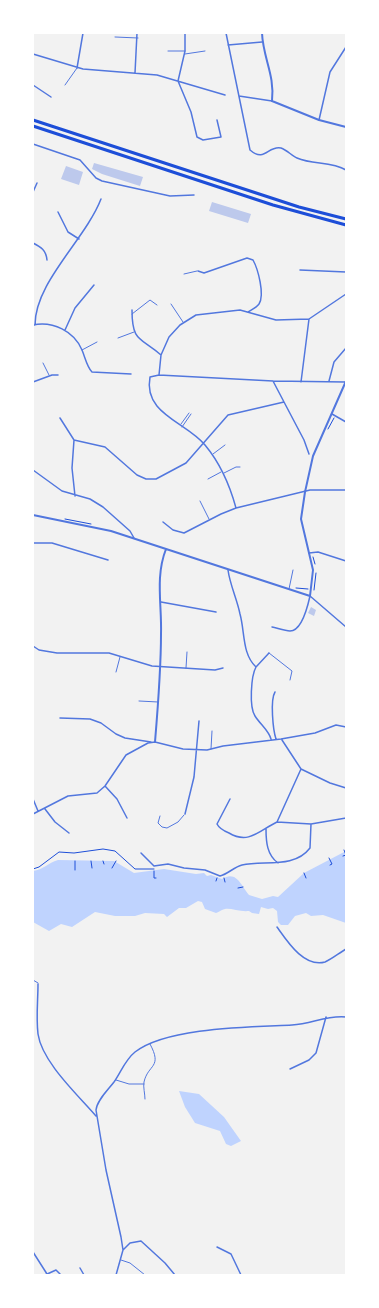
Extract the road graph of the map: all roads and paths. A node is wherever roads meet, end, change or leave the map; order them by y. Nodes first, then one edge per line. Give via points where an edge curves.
1 (83, 33) edge
2 (137, 33) edge
3 (185, 33) edge
4 (226, 33) edge
5 (262, 33) edge
6 (115, 37) dead end
7 (138, 38) junction
8 (262, 42) junction
9 (228, 45) junction
10 (346, 47) edge
11 (168, 51) dead end
12 (186, 51) junction
13 (205, 51) dead end
14 (33, 54) edge
15 (185, 54) junction
16 (76, 68) junction
17 (135, 73) junction
18 (178, 81) junction
19 (33, 85) edge
20 (65, 85) dead end
21 (225, 95) dead end
22 (238, 96) junction
23 (50, 98) dead end
24 (272, 102) junction
25 (33, 120) edge
26 (217, 120) dead end
27 (320, 120) junction
28 (33, 126) edge
29 (346, 127) edge
30 (33, 144) edge
31 (346, 170) edge
32 (37, 183) dead end
33 (33, 192) edge
34 (194, 195) dead end
35 (101, 199) dead end
36 (58, 212) dead end
37 (346, 219) edge
38 (346, 225) edge
39 (79, 239) junction
40 (33, 243) edge
41 (47, 260) dead end
42 (300, 270) dead end
43 (198, 271) joint
44 (346, 272) edge
45 (184, 274) dead end
46 (94, 285) dead end
47 (346, 294) edge
48 (171, 304) dead end
49 (157, 305) dead end
50 (132, 310) dead end
51 (248, 312) junction
52 (132, 314) junction
53 (309, 319) junction
54 (183, 322) junction
55 (34, 325) edge
56 (65, 330) junction
57 (134, 332) junction
58 (118, 338) dead end
59 (97, 342) dead end
60 (346, 348) edge
61 (82, 350) junction
62 (162, 355) junction
63 (44, 363) dead end
64 (58, 374) dead end
65 (131, 374) dead end
66 (159, 375) junction
67 (49, 376) junction
68 (273, 381) junction
69 (33, 382) edge
70 (300, 382) junction
71 (329, 382) junction
72 (345, 382) edge
73 (284, 402) junction
74 (189, 413) dead end
75 (191, 414) dead end
76 (334, 415) junction
77 (60, 418) dead end
78 (346, 422) edge
79 (180, 425) junction
80 (182, 427) junction
81 (327, 431) dead end
82 (74, 440) junction
83 (204, 444) junction
84 (225, 445) dead end
85 (309, 454) dead end
86 (212, 455) junction
87 (240, 467) dead end
88 (33, 470) edge
89 (221, 472) junction
90 (223, 474) junction
91 (208, 479) dead end
92 (346, 490) edge
93 (305, 492) junction
94 (75, 496) junction
95 (200, 501) dead end
96 (236, 508) junction
97 (33, 515) edge
98 (209, 519) junction
99 (163, 522) dead end
100 (135, 538) junction
101 (33, 543) edge
102 (166, 549) junction
103 (309, 553) junction
104 (108, 560) dead end
105 (346, 561) edge
106 (228, 570) junction
107 (293, 570) dead end
108 (289, 590) junction
109 (310, 596) junction
110 (160, 602) junction
111 (216, 612) dead end
112 (272, 627) dead end
113 (346, 627) edge
114 (33, 646) edge
115 (187, 652) dead end
116 (269, 653) joint
117 (120, 656) junction
118 (160, 667) junction
119 (256, 667) junction
120 (186, 668) junction
121 (223, 668) dead end
122 (116, 672) dead end
123 (290, 680) dead end
124 (275, 692) dead end
125 (139, 701) dead end
126 (159, 702) junction
127 (60, 718) dead end
128 (199, 721) dead end
129 (346, 727) edge
130 (212, 731) dead end
131 (271, 739) junction
132 (276, 739) junction
133 (281, 739) junction
134 (155, 742) junction
135 (211, 749) junction
136 (196, 750) junction
137 (301, 769) junction
138 (105, 786) junction
139 (346, 788) edge
140 (33, 799) edge
141 (230, 799) dead end
142 (45, 809) junction
143 (38, 812) junction
144 (33, 814) edge
145 (185, 814) joint
146 (160, 816) dead end
147 (127, 818) dead end
148 (346, 818) edge
149 (278, 822) junction
150 (311, 824) junction
151 (266, 829) junction
152 (69, 833) dead end
153 (344, 850) dead end
154 (141, 853) dead end
155 (343, 856) dead end
156 (329, 858) dead end
157 (75, 861) dead end
158 (91, 861) dead end
159 (103, 861) dead end
160 (116, 861) dead end
161 (278, 863) junction
162 (104, 864) dead end
163 (330, 865) dead end
164 (92, 868) dead end
165 (112, 868) dead end
166 (157, 868) dead end
167 (33, 869) edge
168 (75, 870) dead end
169 (154, 871) dead end
170 (304, 874) dead end
171 (218, 877) dead end
172 (156, 878) dead end
173 (224, 878) dead end
174 (306, 878) dead end
175 (216, 881) dead end
176 (224, 882) dead end
177 (243, 887) dead end
178 (238, 888) dead end
179 (277, 927) dead end
180 (346, 948) edge
181 (33, 980) edge
182 (38, 984) joint
183 (326, 1017) junction
184 (346, 1017) edge
185 (150, 1044) junction
186 (290, 1069) dead end
187 (115, 1080) junction
188 (144, 1084) junction
189 (145, 1099) dead end
190 (96, 1116) junction
191 (217, 1247) dead end
192 (123, 1250) junction
193 (33, 1252) edge
194 (120, 1260) junction
195 (80, 1268) dead end
196 (46, 1275) edge
197 (61, 1275) edge
198 (84, 1275) edge
199 (116, 1275) edge
200 (145, 1275) edge
201 (175, 1275) edge
202 (241, 1275) edge

1 - 16 street
2 - 7 street
3 - 12 street
4 - 9 street
5 - 8 street
6 - 7 lane
7 - 17 street
8 - 9 street
8 - 24 street via 272,73
9 - 22 street
10 - 27 street via 330,72
11 - 12 lane
12 - 15 street
13 - 15 lane
14 - 16 street
15 - 18 street
16 - 17 street
16 - 20 lane
17 - 18 street via 157,75
18 - 21 street
18 - 26 street via 191,112 197,137 203,140 221,137
19 - 23 street
22 - 24 street
22 - 31 street via 248,147 253,153 261,155 281,148 297,158
24 - 27 street
25 - 37 highway via 299,207
27 - 29 street
28 - 38 highway via 272,205
30 - 34 street via 80,160 102,181 170,196
32 - 33 street
35 - 39 street
36 - 39 street via 68,232
39 - 55 street via 42,293
40 - 41 street via 41,247
42 - 44 street
43 - 45 lane
43 - 51 street via 204,273 247,258 254,260 259,276 260,300 257,306
46 - 56 street via 75,308
47 - 53 street
48 - 54 lane
49 - 52 lane via 149,301
50 - 52 street
51 - 53 street via 281,320
51 - 54 street via 240,310 203,313
52 - 57 street
53 - 70 street
54 - 62 street via 169,337
55 - 56 street via 49,324
56 - 61 street
57 - 58 lane
57 - 62 street via 140,340
59 - 61 lane
60 - 71 street via 334,362
61 - 65 street via 92,372
62 - 66 street
63 - 67 lane
64 - 67 street
66 - 68 street
66 - 79 street via 152,375 150,378 152,400 160,410
67 - 69 street
68 - 70 street
68 - 73 street
70 - 71 street
71 - 72 street
72 - 76 street
73 - 83 street via 228,415
73 - 85 street
74 - 79 lane
75 - 80 lane
76 - 78 street
76 - 81 path
76 - 93 street via 313,456
77 - 82 street
79 - 80 street
80 - 83 street
82 - 83 street via 105,447 137,475 150,479 183,466
82 - 94 street via 72,468
83 - 86 street
84 - 86 lane
86 - 89 street
87 - 90 lane
88 - 94 street via 62,491
89 - 90 street
89 - 91 lane
90 - 96 street
92 - 93 street
93 - 96 street
93 - 103 street via 302,523
94 - 100 street via 90,499 102,507
95 - 98 lane
96 - 98 street
97 - 100 street via 97,527
98 - 99 street via 184,533 173,530
100 - 102 street
101 - 104 street via 52,543
102 - 106 street
102 - 110 street via 160,570
103 - 105 street via 318,552
103 - 109 street via 313,577
106 - 108 street
106 - 119 street via 240,615 244,644
107 - 108 lane
108 - 109 street
109 - 112 street via 306,613 294,630
109 - 113 street
110 - 111 street
110 - 118 street
114 - 117 street via 44,651 66,654 106,653
115 - 120 lane
116 - 119 street
116 - 123 lane via 292,671
117 - 118 street
117 - 122 lane
118 - 120 street
118 - 126 street
119 - 131 street via 253,676 252,708
120 - 121 street
124 - 132 street via 272,701
125 - 126 lane
126 - 134 street
127 - 134 street via 90,718 125,738
128 - 136 street
129 - 133 street via 336,724 320,732
130 - 135 lane
131 - 132 street
131 - 135 street
132 - 133 street
133 - 137 street
134 - 136 street
134 - 138 street via 130,752
135 - 136 street
136 - 145 street via 194,777
137 - 139 street via 330,784
137 - 149 street
138 - 142 street via 97,793 68,796
138 - 147 street via 117,799
140 - 143 street
141 - 151 street via 217,822 219,828 236,838
142 - 143 street
142 - 152 street via 55,822
143 - 144 street
145 - 146 lane via 178,822 167,828 158,823
148 - 150 street
149 - 150 street
149 - 151 street
150 - 161 street via 311,844 308,850 297,857
151 - 161 street via 269,851
153 - 155 path via 346,855
154 - 161 street via 154,866 168,864 205,870 220,876 245,864
156 - 163 path via 332,864
157 - 168 path
158 - 164 path
159 - 162 path
160 - 165 path
166 - 167 path via 137,870 116,851 103,849 74,853 59,852
169 - 172 path
170 - 174 path
171 - 175 path
173 - 176 path
177 - 178 path
179 - 180 street via 292,949 317,963 326,962
181 - 182 lane
182 - 190 street via 38,1033 47,1056
183 - 184 street
183 - 185 street via 293,1025 182,1034
183 - 186 street via 316,1053 309,1060
185 - 187 street via 128,1058
185 - 188 lane via 156,1061
187 - 188 lane via 129,1084
187 - 190 street via 97,1104
188 - 189 lane
190 - 192 street
191 - 202 street via 231,1254
192 - 194 street
192 - 201 street via 130,1243 141,1241
193 - 196 street
194 - 199 street
194 - 200 lane via 130,1263
195 - 198 street
196 - 197 street via 56,1270

